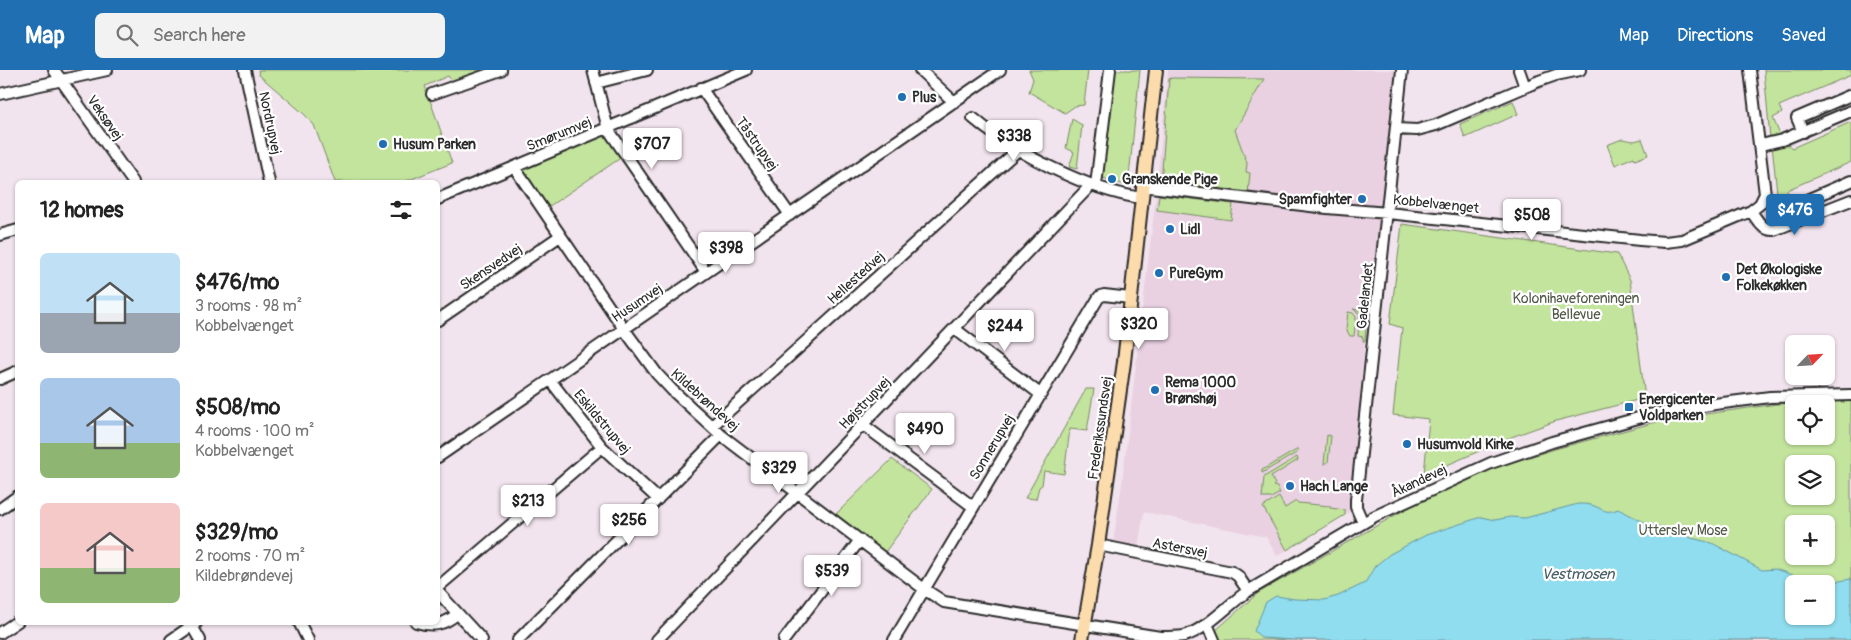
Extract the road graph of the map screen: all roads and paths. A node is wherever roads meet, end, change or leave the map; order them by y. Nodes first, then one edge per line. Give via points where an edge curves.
1 (54, 70) edge
2 (108, 70) edge
3 (245, 70) edge
4 (501, 70) edge
5 (593, 70) edge
6 (647, 70) edge
7 (746, 70) edge
8 (920, 70) edge
9 (1000, 70) edge
10 (1110, 70) edge
11 (1156, 70) edge
12 (1402, 70) edge
13 (1519, 70) edge
14 (1580, 70) edge
15 (1750, 70) edge
16 (62, 80) junction
17 (596, 83) junction
18 (1525, 87) junction
19 (701, 88) junction
20 (0, 94) edge
21 (432, 94) dead end
22 (1851, 95) edge
23 (954, 102) junction
24 (1851, 111) edge
25 (973, 118) dead end
26 (608, 129) junction
27 (1396, 129) junction
28 (1803, 132) junction
29 (1760, 145) junction
30 (1018, 150) junction
31 (514, 167) junction
32 (132, 180) edge
33 (270, 180) edge
34 (1851, 182) edge
35 (1094, 185) junction
36 (1142, 192) junction
37 (440, 198) edge
38 (1851, 200) edge
39 (1751, 211) junction
40 (1388, 213) junction
41 (790, 215) junction
42 (1809, 217) junction
43 (15, 231) edge
44 (0, 236) edge
45 (560, 236) junction
46 (706, 272) junction
47 (1130, 298) junction
48 (440, 319) edge
49 (624, 329) junction
50 (955, 329) junction
51 (15, 373) edge
52 (0, 379) edge
53 (550, 380) junction
54 (1040, 394) junction
55 (1851, 395) edge
56 (862, 424) junction
57 (712, 426) junction
58 (721, 435) junction
59 (602, 448) junction
60 (440, 456) edge
61 (799, 493) junction
62 (15, 498) edge
63 (658, 499) junction
64 (972, 506) junction
65 (0, 508) edge
66 (1363, 523) junction
67 (860, 540) junction
68 (1098, 545) junction
69 (440, 585) edge
70 (924, 589) junction
71 (1248, 591) junction
72 (440, 594) edge
73 (457, 614) junction
74 (15, 623) edge
75 (440, 624) edge
76 (1207, 624) junction
77 (193, 625) edge
78 (194, 625) edge
79 (300, 625) edge
80 (424, 625) edge
81 (438, 625) edge
82 (1084, 625) junction
83 (0, 633) edge
84 (171, 640) edge
85 (200, 640) edge
86 (308, 640) edge
87 (482, 640) edge
88 (518, 640) edge
89 (657, 640) edge
90 (784, 640) edge
91 (894, 640) edge
92 (1082, 640) edge
93 (1214, 640) edge

1 - 16 street, Veksøvej
2 - 16 street
3 - 33 street, Nordrupvej
4 - 21 street
5 - 17 street
6 - 17 street
7 - 19 street, Smørumvej
8 - 23 street
9 - 23 street, Husumvej
10 - 35 street
11 - 36 main road, Frederikssundsvej
12 - 27 street, Gadelandet
13 - 18 street
14 - 18 street
15 - 29 street
16 - 20 street
16 - 32 street, Veksøvej
17 - 26 street
18 - 27 street via 1426,129
19 - 26 street, Smørumvej
19 - 41 street, Tåstrupvej
22 - 28 street via 1797,118
23 - 41 street, Husumvej
24 - 28 street
25 - 30 street, Kobbelvænget
26 - 31 street, Smørumvej
26 - 46 street
27 - 40 street, Gadelandet
28 - 29 street
29 - 39 street via 1765,194
30 - 35 street, Kobbelvænget
30 - 57 street, Hellestedvej
31 - 37 street, Smørumvej
31 - 45 street, Kildebrøndevej
34 - 42 street via 1802,202
35 - 36 street, Kobbelvænget via 1128,196
35 - 50 street, Højstrupvej
36 - 40 street, Kobbelvænget
36 - 47 main road, Frederikssundsvej
38 - 42 street
39 - 40 street, Kobbelvænget via 1682,240 1665,242
39 - 42 street via 1767,230 1780,229
40 - 66 street, Gadelandet via 1356,500
41 - 46 street, Husumvej
43 - 44 street
45 - 48 street, Skensvedvej
45 - 49 street, Kildebrøndevej
46 - 49 street, Husumvej
47 - 54 street, Sonnerupvej via 1099,297
47 - 68 main road, Frederikssundsvej
49 - 53 street, Husumvej
49 - 57 street, Kildebrøndevej via 660,378
50 - 54 street
50 - 56 street, Højstrupvej
51 - 52 street
53 - 59 street, Eskildstrupvej
53 - 60 street, Husumvej
54 - 64 street, Sonnerupvej
55 - 66 street, Åkandevej via 1770,397 1649,415 1491,463
56 - 61 street, Højstrupvej
56 - 64 street
57 - 58 street, Kildebrøndevej
58 - 61 street, Kildebrøndevej
58 - 63 street
59 - 63 street, Eskildstrupvej
59 - 69 street
61 - 67 street, Kildebrøndevej
61 - 89 street, Højstrupvej
62 - 65 street
63 - 88 street
64 - 70 street, Sonnerupvej
66 - 71 street, Åkandevej
67 - 70 street, Kildebrøndevej
67 - 90 street
68 - 71 street, Astersvej via 1232,572
68 - 82 main road, Frederikssundsvej
70 - 82 street, Kildebrøndevej via 944,602
70 - 91 street, Sonnerupvej
71 - 76 street, Åkandevej
72 - 73 street
73 - 75 street
73 - 87 street
74 - 83 street
76 - 82 street, Åkandevej via 1185,635 1160,637
76 - 93 street
77 - 84 street
78 - 85 street
79 - 86 street
80 - 81 street
82 - 92 main road, Frederikssundsvej

